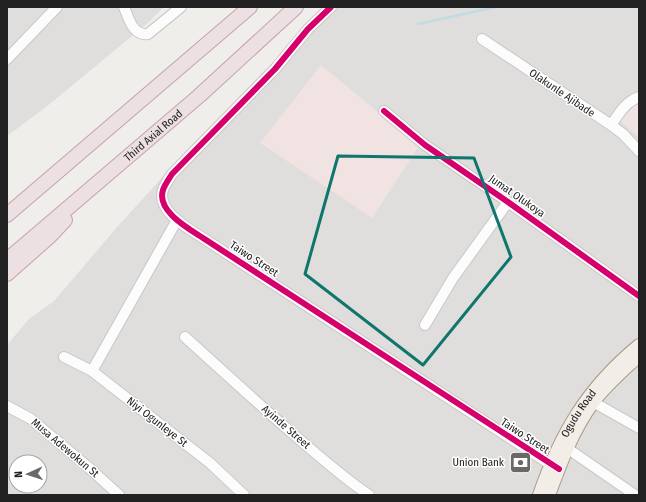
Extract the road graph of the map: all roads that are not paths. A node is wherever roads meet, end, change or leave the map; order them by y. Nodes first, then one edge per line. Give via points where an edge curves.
1 (57, 7) edge
2 (124, 7) edge
3 (181, 7) edge
4 (250, 7) edge
5 (296, 7) edge
6 (331, 7) edge
7 (482, 39) dead end
8 (7, 59) edge
9 (639, 97) edge
10 (384, 111) dead end
11 (611, 125) junction
12 (639, 151) edge
13 (57, 171) junction
14 (107, 174) junction
15 (508, 202) junction
16 (7, 203) edge
17 (7, 215) edge
18 (177, 220) junction
19 (50, 236) junction
20 (7, 260) edge
21 (7, 274) edge
22 (7, 287) edge
23 (639, 296) edge
24 (425, 325) dead end
25 (184, 337) dead end
26 (639, 345) edge
27 (639, 356) edge
28 (64, 357) dead end
29 (92, 372) junction
30 (593, 402) junction
31 (7, 406) edge
32 (639, 428) edge
33 (564, 445) junction
34 (554, 467) junction
35 (119, 495) edge
36 (244, 495) edge
37 (369, 495) edge
38 (539, 495) edge
39 (549, 495) edge
40 (635, 495) edge

1 - 8 street
2 - 3 street via 136,32 142,35 148,34
4 - 13 highway
5 - 14 highway, Third Axial Road via 199,96
6 - 18 street, Taiwo Street via 308,29 275,69 172,174 162,196 167,210
7 - 11 street, Olakunle Ajibade
9 - 11 street via 625,106
10 - 15 street, Jumat Olukoya via 425,145
11 - 12 street, Olakunle Ajibade
13 - 16 highway
13 - 17 highway
14 - 19 highway
14 - 20 highway, Third Axial Road
15 - 23 street, Jumat Olukoya
15 - 24 street via 453,278
18 - 29 street
18 - 34 street, Taiwo Street
19 - 21 highway
19 - 22 highway
25 - 37 street, Ayinde Street via 331,466
26 - 33 main road, Ogudu Road via 590,395 579,410
27 - 30 main road, Ogudu Road
28 - 29 street, Niyi Ogunleye St
29 - 36 street, Niyi Ogunleye St via 210,463
30 - 32 street
30 - 33 main road, Ogudu Road
31 - 35 street, Musa Adewokun St via 31,419
33 - 34 main road, Ogudu Road
33 - 40 street
34 - 38 main road, Ogudu Road
34 - 39 main road, Ogudu Road

